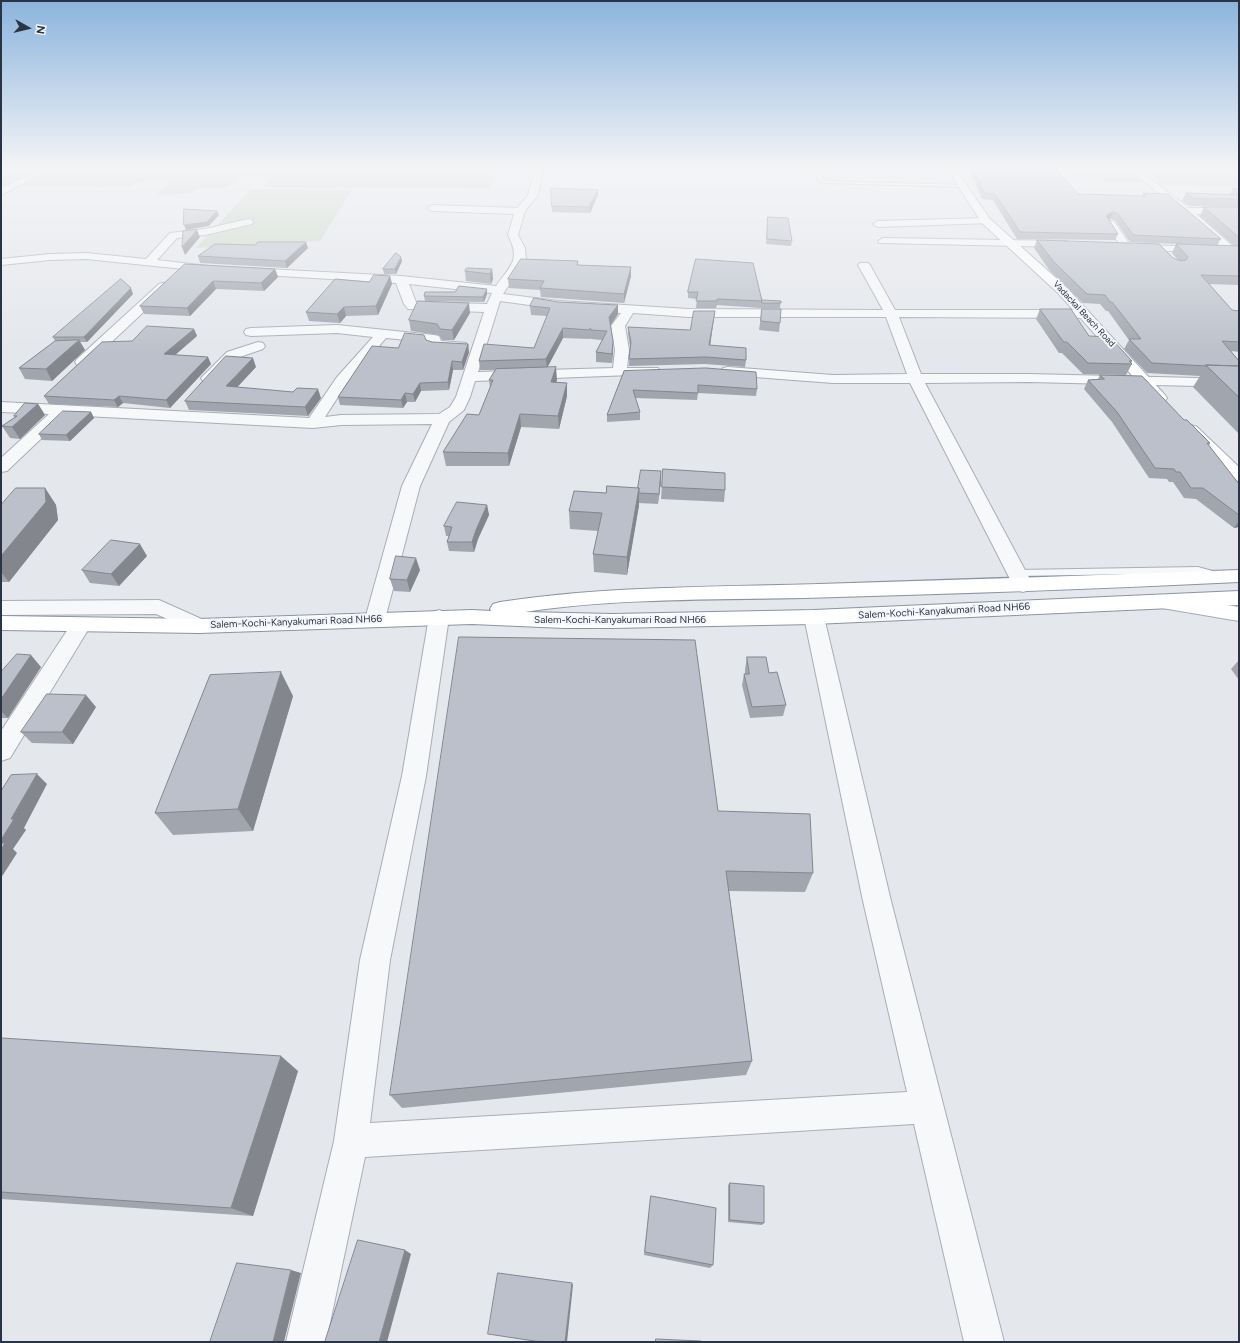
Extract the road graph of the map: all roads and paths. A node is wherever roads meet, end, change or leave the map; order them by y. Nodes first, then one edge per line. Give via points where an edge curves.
1 (215, 230) edge
2 (515, 230) edge
3 (996, 230) edge
4 (1115, 230) edge
5 (1208, 230) edge
6 (883, 241) dead end
7 (1011, 243) junction
8 (1080, 244) edge
9 (1111, 245) edge
10 (1126, 246) junction
11 (1159, 248) junction
12 (1235, 253) edge
13 (1, 262) edge
14 (149, 262) junction
15 (1172, 262) edge
16 (864, 265) dead end
17 (185, 266) junction
18 (221, 269) edge
19 (235, 270) edge
20 (401, 280) junction
21 (495, 298) junction
22 (629, 310) junction
23 (891, 313) junction
24 (1084, 314) junction
25 (251, 332) dead end
26 (383, 333) junction
27 (258, 346) dead end
28 (478, 347) junction
29 (712, 370) edge
30 (664, 371) edge
31 (72, 372) edge
32 (620, 372) junction
33 (468, 377) junction
34 (914, 378) junction
35 (1144, 380) junction
36 (1239, 383) edge
37 (200, 387) edge
38 (44, 398) edge
39 (1168, 406) edge
40 (1, 407) edge
41 (33, 408) junction
42 (62, 410) junction
43 (442, 419) junction
44 (313, 423) junction
45 (1185, 423) edge
46 (1, 467) edge
47 (1239, 476) edge
48 (1231, 577) edge
49 (1020, 579) junction
50 (1239, 598) edge
51 (1169, 603) junction
52 (1, 608) edge
53 (1239, 614) edge
54 (444, 617) junction
55 (814, 617) junction
56 (375, 620) junction
57 (1, 623) edge
58 (81, 625) junction
59 (200, 626) junction
60 (1, 751) edge
61 (927, 1107) junction
62 (352, 1142) junction
63 (306, 1342) edge
64 (984, 1342) edge

1 - 14 street via 174,235
2 - 21 street via 513,235 520,248 520,260
3 - 7 main road, Vadackal Beach Road
4 - 10 street
5 - 12 street
6 - 7 street
7 - 8 street
7 - 24 main road, Vadackal Beach Road
9 - 10 street
10 - 11 street
11 - 12 street
11 - 15 street
13 - 14 street via 86,256
14 - 17 street
16 - 23 street
17 - 18 street
17 - 31 street
19 - 20 street
20 - 21 street
20 - 21 street via 412,306
21 - 22 street
21 - 28 street
22 - 23 street via 766,314
22 - 32 street via 618,326 622,350
23 - 24 street
23 - 34 street
24 - 35 main road, Vadackal Beach Road
25 - 26 street via 337,329
26 - 28 street via 434,339 434,345
26 - 44 street via 342,380
27 - 37 street via 232,355
28 - 33 street
29 - 34 street via 834,379
30 - 32 street
32 - 33 street
33 - 43 street via 463,397 456,410
34 - 35 street
34 - 49 street
35 - 36 street
35 - 39 main road, Vadackal Beach Road
38 - 41 street
40 - 41 street
41 - 42 street
42 - 44 street via 179,409
42 - 46 street
43 - 44 street via 341,420
43 - 56 street via 411,486
45 - 47 main road
48 - 49 main road
49 - 54 main road via 625,596 545,602
50 - 51 main road, Salem-Kochi-Kanyakumari Road NH66
51 - 53 main road
51 - 55 main road, Salem-Kochi-Kanyakumari Road NH66
52 - 59 street via 159,607
54 - 55 main road, Salem-Kochi-Kanyakumari Road NH66 via 612,622
54 - 56 main road, Salem-Kochi-Kanyakumari Road NH66
54 - 62 street via 430,667 414,776 375,960
55 - 61 street via 877,901
56 - 59 main road, Salem-Kochi-Kanyakumari Road NH66
57 - 58 main road, Salem-Kochi-Kanyakumari Road NH66
58 - 59 main road, Salem-Kochi-Kanyakumari Road NH66
58 - 60 street
61 - 62 street
61 - 64 street
62 - 63 street

